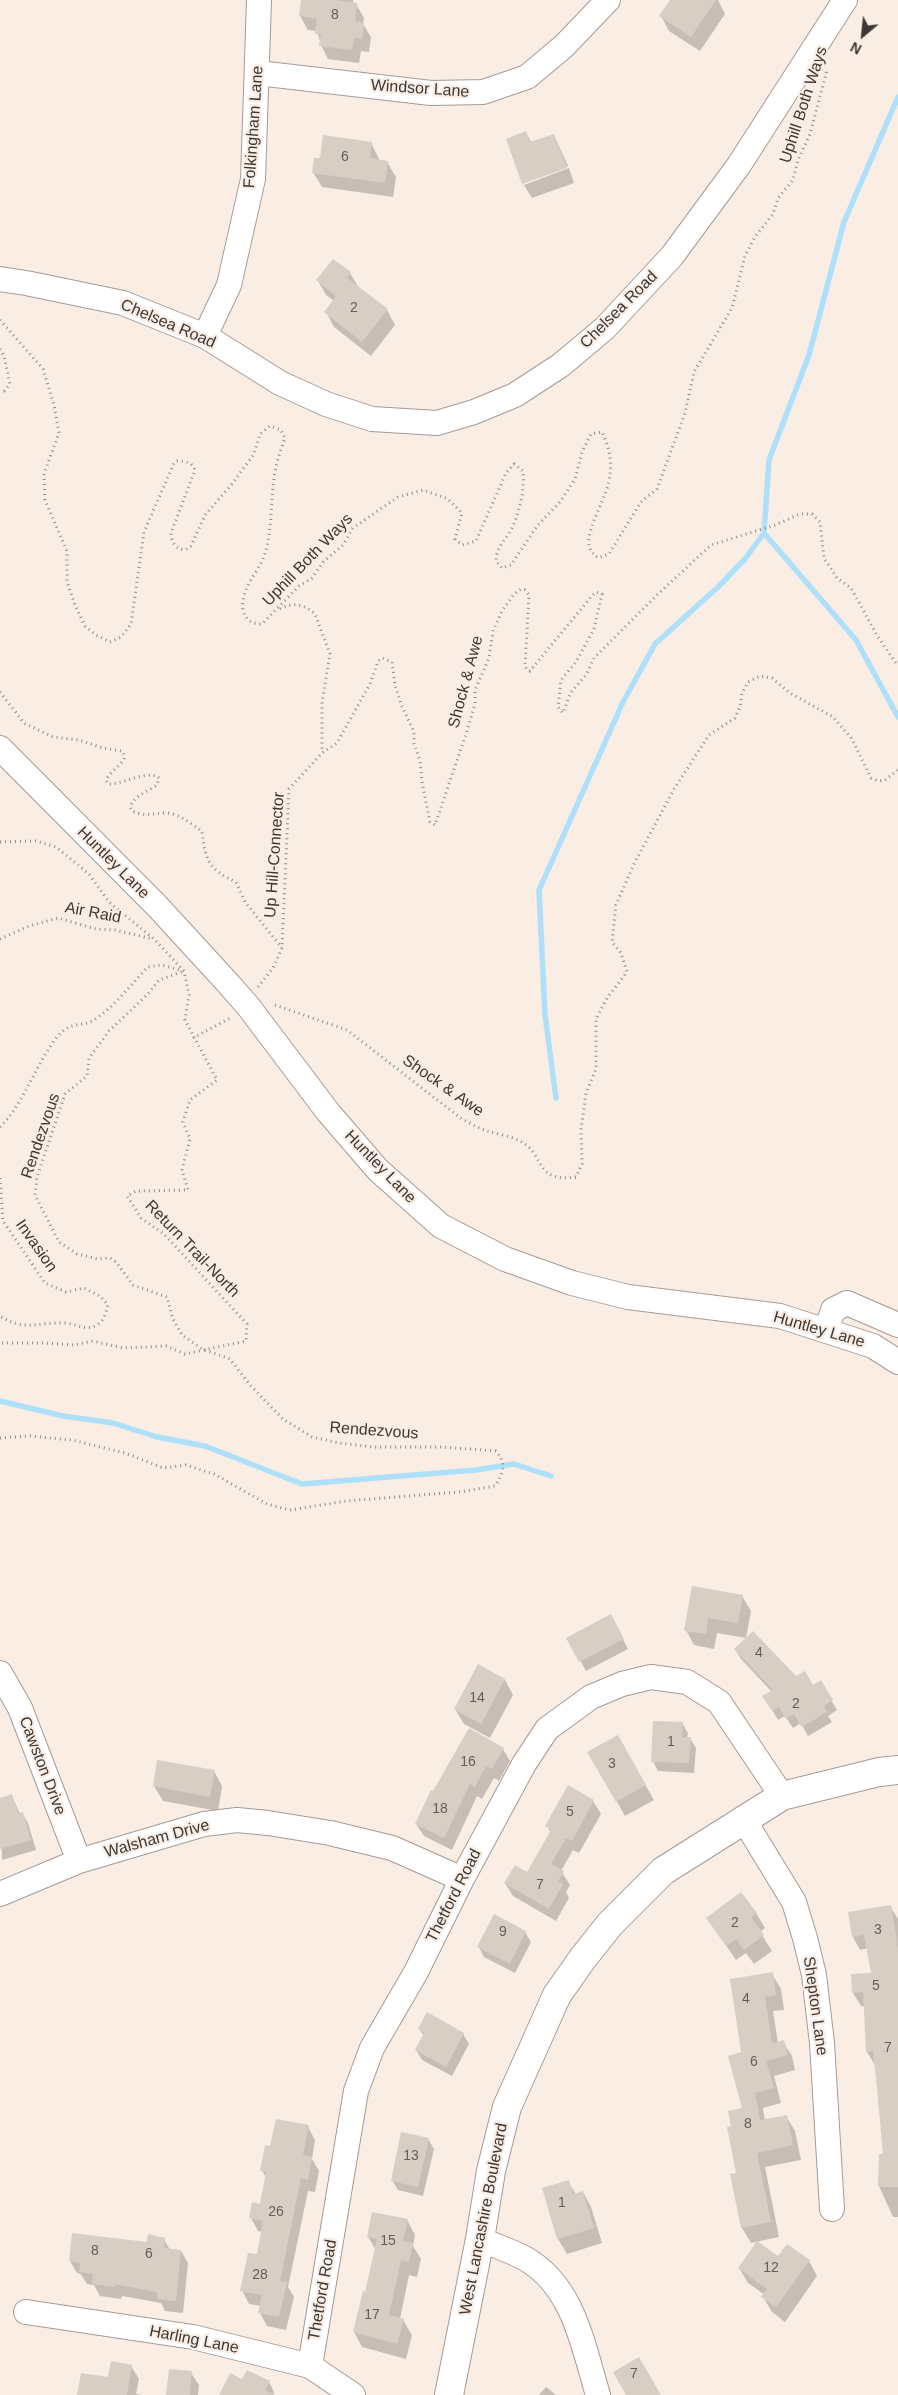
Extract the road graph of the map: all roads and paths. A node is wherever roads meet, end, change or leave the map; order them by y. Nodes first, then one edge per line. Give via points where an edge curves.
1 (259, 0) edge
2 (608, 0) edge
3 (845, 0) edge
4 (828, 63) dead end
5 (258, 73) junction
6 (0, 279) edge
7 (0, 320) edge
8 (205, 336) junction
9 (0, 349) edge
10 (0, 391) edge
11 (276, 612) junction
12 (898, 666) edge
13 (0, 692) edge
14 (0, 748) edge
15 (322, 753) junction
16 (898, 770) edge
17 (0, 842) edge
18 (0, 939) edge
19 (154, 939) junction
20 (282, 948) junction
21 (184, 971) junction
22 (258, 993) dead end
23 (266, 1002) dead end
24 (239, 1013) dead end
25 (194, 1038) junction
26 (0, 1127) edge
27 (0, 1178) edge
28 (0, 1316) edge
29 (898, 1325) edge
30 (826, 1331) junction
31 (0, 1344) edge
32 (202, 1349) junction
33 (898, 1362) edge
34 (0, 1438) edge
35 (0, 1673) edge
36 (898, 1770) edge
37 (782, 1796) junction
38 (744, 1820) junction
39 (79, 1861) junction
40 (462, 1879) junction
41 (0, 1894) edge
42 (832, 2209) dead end
43 (480, 2239) junction
44 (26, 2312) dead end
45 (310, 2366) junction
46 (352, 2395) edge
47 (449, 2395) edge
48 (598, 2395) edge

1 - 5 street, Folkingham Lane
2 - 5 street, Windsor Lane via 528,78 483,92 432,93
3 - 8 street, Chelsea Road via 739,165 672,256 606,328 560,365 515,395 437,423 372,419 326,404 280,383
4 - 11 path, Uphill Both Ways via 810,134 793,180 778,198 774,214 755,237 745,256 732,308 694,372 685,413 657,489 641,502 609,554 598,558 590,552 588,543 611,473 608,444 602,432 591,434 575,478 511,566 502,568 496,561 497,549 513,527 525,485 523,471 514,464 506,473 476,541 462,545 455,539 462,513 448,499 423,490 398,497 353,528 312,578 298,586
5 - 8 street, Folkingham Lane via 253,179 229,285
6 - 8 street, Chelsea Road via 123,303
7 - 11 path, Uphill Both Ways via 43,370 54,405 59,433 44,474 45,500 67,551 67,582 85,626 110,642 121,637 131,624 144,532 174,464 186,462 195,470 171,533 176,547 185,550 191,546 205,515 254,454 260,434 270,426 282,430 285,438 276,466 267,549 260,570 247,586 243,609 254,624 262,624
9 - 10 path via 10,384
11 - 15 path via 288,606 304,605 315,614 330,654 322,702
12 - 15 path, Shock & Awe via 851,588 837,578 824,558 820,522 812,514 800,514 775,526 711,545 594,658 586,676 571,692 563,713 558,707 561,680 576,662 594,629 602,594 596,592 591,597 530,671 526,666 529,594 521,589 514,594 493,631 489,658 475,690 475,704 435,825 430,822 414,732 394,685 392,662 382,658 378,662 344,732 337,743
13 - 20 path via 24,723 53,737 122,751 125,756 123,762 109,774 108,784 143,775 157,776 157,786 132,801 132,811 149,816 168,813 184,818 202,831 204,852 212,867 236,882 245,902
14 - 30 street, Huntley Lane via 218,972 378,1170 441,1226 505,1259 572,1283 628,1296 780,1316
15 - 20 path, Up Hill-Connector via 289,789
16 - 23 path, Shock & Awe via 886,780 871,778 852,739 833,717 790,693 772,678 760,676 748,682 735,718 709,735 674,789 616,905 612,942 621,953 627,972 596,1019 596,1070 586,1094 581,1130 582,1164 576,1177 560,1179 542,1169 529,1146 518,1139 484,1130 462,1119 347,1030
17 - 19 path via 36,841 56,847 89,874 109,902
18 - 19 path, Air Raid via 58,918 96,930 115,930
19 - 21 path
20 - 22 path, Up Hill-Connector via 273,968 258,986
21 - 25 path via 189,995 185,1020
21 - 26 path via 162,965 148,967 110,1009 94,1020 68,1026 57,1038 13,1114
21 - 32 path, Rendezvous via 159,980 109,1031 89,1058 87,1076 66,1094 37,1177 35,1195 59,1242 76,1254 110,1258 133,1285 167,1297 182,1336
24 - 25 path
25 - 32 path, Return Trail-North via 217,1080 190,1100 183,1122 190,1139 182,1170 188,1190 136,1191 127,1196 142,1218 164,1234 247,1324 246,1341
27 - 28 path, Invasion via 3,1221 45,1283 66,1292 84,1288 100,1296 108,1305 98,1325 81,1329 66,1322 33,1326 12,1324
29 - 30 street via 847,1303 833,1310
30 - 33 street, Huntley Lane via 873,1346
31 - 32 path via 74,1345 93,1341 123,1348 166,1346 185,1354
32 - 34 path, Rendezvous via 230,1359 282,1419 312,1437 339,1444 374,1447 442,1447 496,1452 502,1458 503,1474 495,1486 290,1510 267,1504 214,1474 186,1465 163,1468 125,1453 72,1440 30,1436
35 - 39 street, Cawston Drive via 20,1708
36 - 37 main road, West Lancashire Boulevard
37 - 38 main road, West Lancashire Boulevard
37 - 40 street, Thetford Road via 719,1702 687,1682 651,1677 622,1684 591,1697 547,1729 524,1764
38 - 42 street, Shepton Lane via 794,1902 814,1975 822,2043
38 - 43 main road, West Lancashire Boulevard via 663,1871 610,1924 557,1995 507,2107 491,2171
39 - 40 street, Walsham Drive via 204,1824 237,1820 330,1833 392,1848
39 - 41 street, Walsham Drive
40 - 45 street, Thetford Road via 416,1972 372,2048 356,2091
43 - 47 main road, West Lancashire Boulevard
43 - 48 street via 527,2260 560,2288 575,2320
44 - 45 street, Harling Lane via 193,2337
45 - 46 street, Harling Lane

